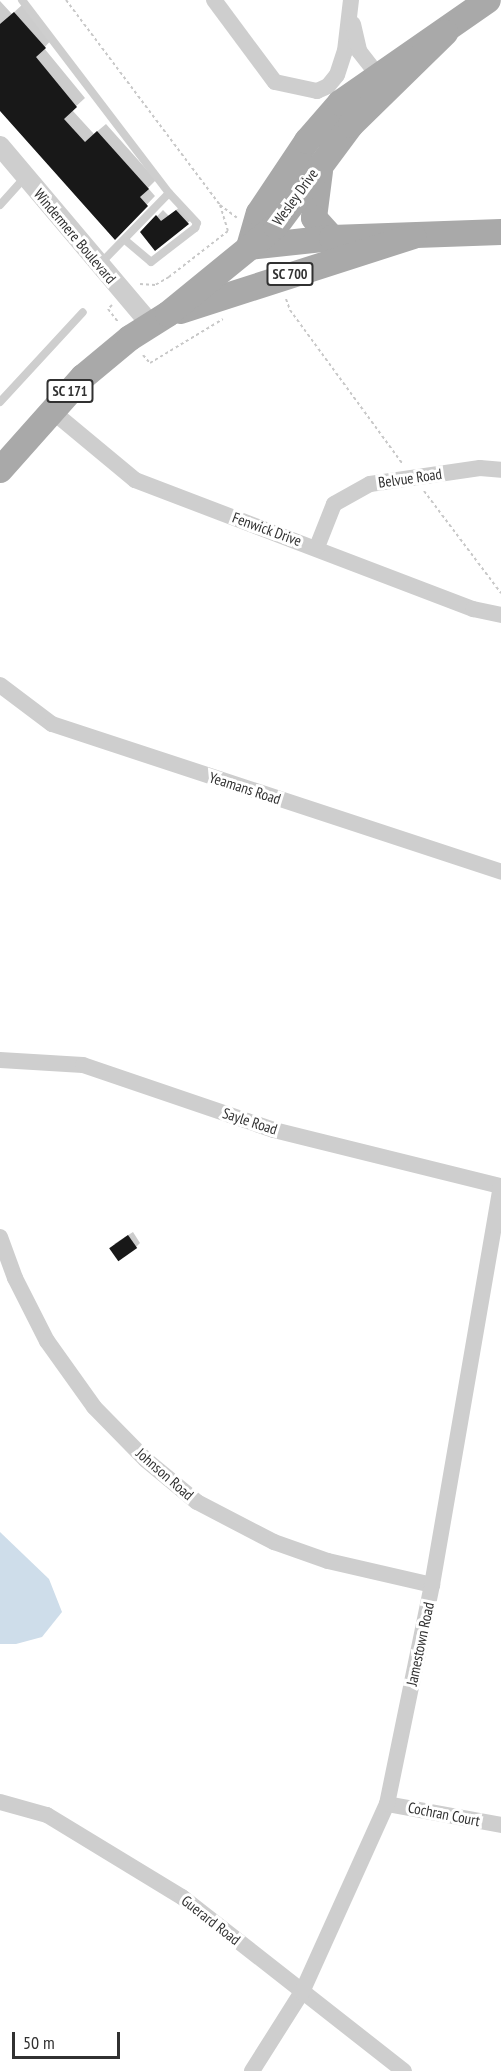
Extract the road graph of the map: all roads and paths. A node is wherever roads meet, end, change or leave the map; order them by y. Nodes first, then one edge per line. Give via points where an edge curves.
1 (22, 0) edge
2 (66, 0) edge
3 (214, 0) edge
4 (488, 0) edge
5 (350, 6) edge
6 (445, 33) junction
7 (384, 72) junction
8 (1, 149) edge
9 (324, 156) junction
10 (25, 177) junction
11 (170, 193) junction
12 (0, 205) edge
13 (228, 231) dead end
14 (501, 232) edge
15 (413, 236) junction
16 (332, 238) junction
17 (125, 240) junction
18 (249, 247) junction
19 (99, 264) junction
20 (283, 291) dead end
21 (83, 312) dead end
22 (160, 319) junction
23 (0, 402) edge
24 (52, 411) junction
25 (0, 470) edge
26 (501, 470) edge
27 (413, 477) junction
28 (317, 547) junction
29 (501, 593) edge
30 (501, 615) edge
31 (0, 685) edge
32 (501, 872) edge
33 (0, 1060) edge
34 (501, 1187) edge
35 (0, 1237) edge
36 (432, 1585) junction
37 (0, 1802) edge
38 (387, 1804) junction
39 (501, 1825) edge
40 (302, 1992) junction
41 (252, 2071) edge
42 (404, 2071) edge

1 - 11 lane
2 - 13 path via 220,205
3 - 5 street via 275,82 317,91 337,75 345,51
4 - 6 main road, Wesley Drive
5 - 7 street via 359,51 373,69
6 - 7 main road, Wesley Drive
6 - 9 main road, Wesley Drive
7 - 18 main road, Wesley Drive via 340,104 307,141 259,213
8 - 10 street, Windermere Boulevard
9 - 16 main road via 314,194 314,218
9 - 18 main road, Wesley Drive via 276,226
10 - 12 lane
10 - 19 street, Windermere Boulevard
11 - 17 lane
11 - 17 lane via 197,223 195,228 151,262
14 - 15 main road, SC 700
15 - 16 main road, SC 700
15 - 22 main road, SC 700
16 - 18 main road, SC 700
17 - 19 lane
18 - 22 main road, SC 171
19 - 22 street, Windermere Boulevard
20 - 27 path via 290,310
21 - 23 lane
22 - 24 main road, SC 171 via 107,356
24 - 25 main road, SC 171
24 - 28 street, Fenwick Drive via 135,480
26 - 27 street, Belvue Road via 480,468
27 - 28 street, Belvue Road via 370,484 334,504
27 - 29 path
28 - 30 street, Fenwick Drive via 472,609
31 - 32 street, Yeamans Road via 52,724
33 - 34 street, Sayle Road via 83,1065 274,1130
34 - 36 street, Jamestown Road
35 - 36 street, Johnson Road via 15,1278 47,1341 94,1407 146,1460 197,1502 274,1542 328,1561
36 - 38 street, Jamestown Road
37 - 40 street, Guerard Road via 47,1815 99,1844 182,1897
38 - 39 street, Cochran Court
38 - 40 street, Jamestown Road
40 - 41 street, Jamestown Road
40 - 42 street, Guerard Road

